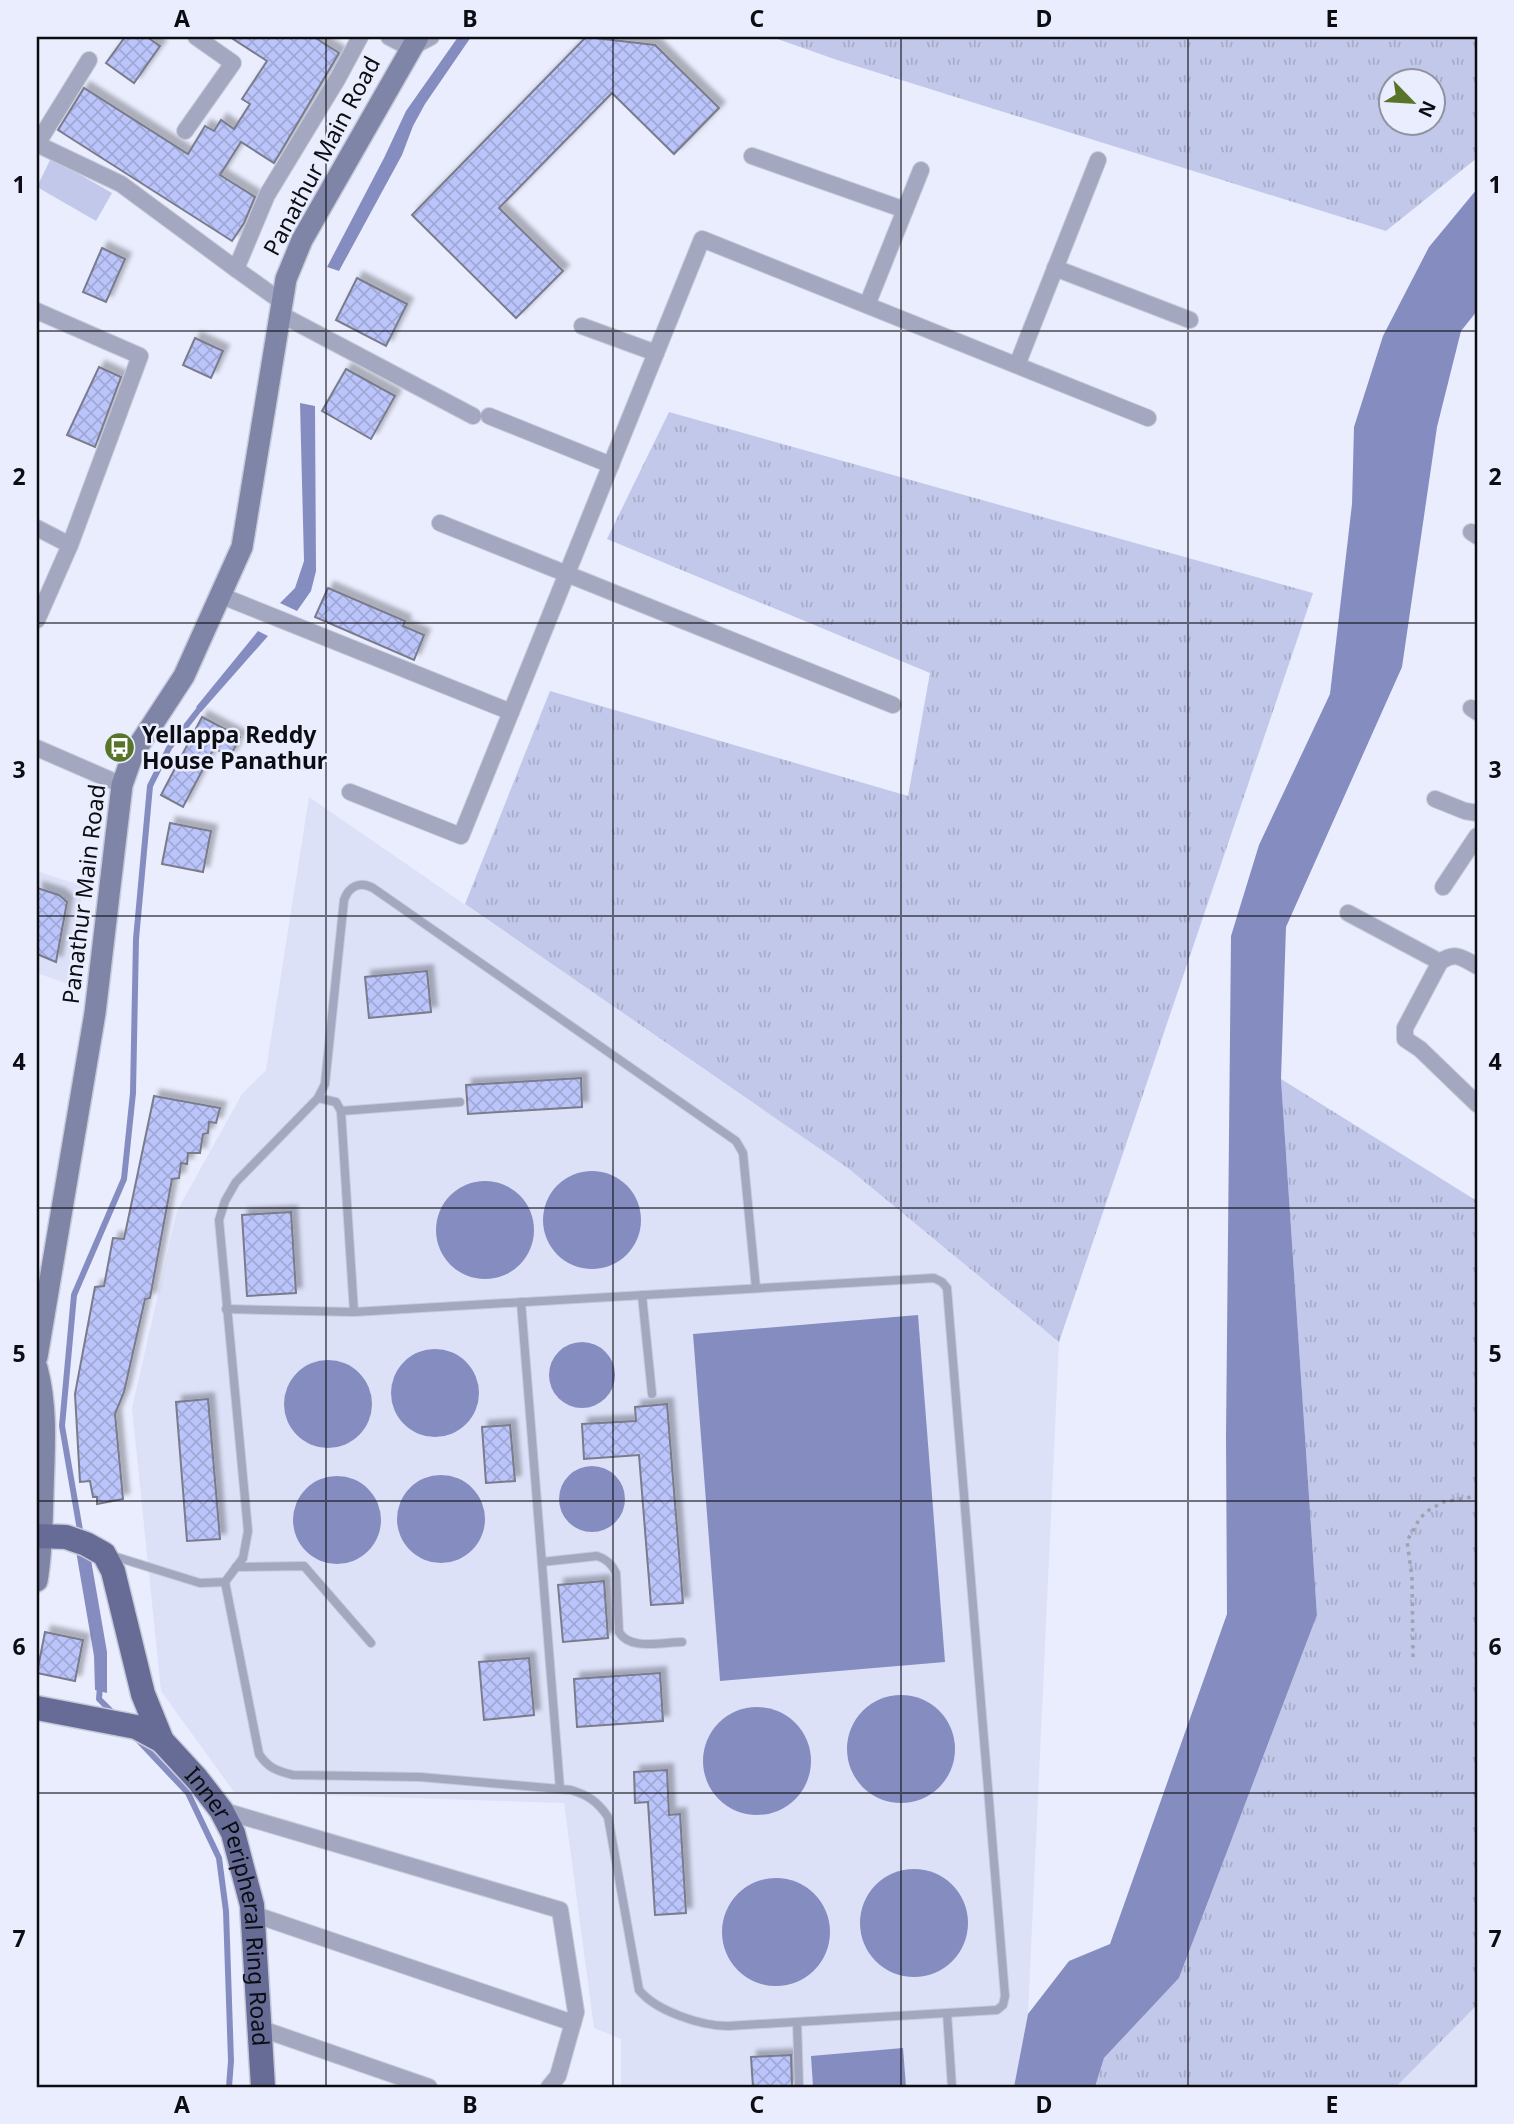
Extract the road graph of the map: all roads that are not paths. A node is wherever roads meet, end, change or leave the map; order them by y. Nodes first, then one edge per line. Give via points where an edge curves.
1 (196, 37) edge
2 (359, 37) edge
3 (389, 37) edge
4 (417, 40) edge
5 (89, 60) dead end
6 (185, 131) dead end
7 (37, 144) edge
8 (752, 156) dead end
9 (1098, 160) dead end
10 (921, 170) dead end
11 (905, 210) junction
12 (1055, 268) junction
13 (236, 269) junction
14 (867, 305) junction
15 (281, 308) junction
16 (37, 311) edge
17 (1190, 320) dead end
18 (582, 326) dead end
19 (656, 353) junction
20 (1017, 365) junction
21 (1148, 418) dead end
22 (611, 465) junction
23 (440, 523) dead end
24 (37, 528) edge
25 (70, 545) junction
26 (567, 574) junction
27 (222, 596) junction
28 (37, 620) edge
29 (894, 705) dead end
30 (511, 712) junction
31 (37, 748) edge
32 (122, 785) junction
33 (350, 792) dead end
34 (1434, 799) dead end
35 (1477, 813) edge
36 (1477, 836) edge
37 (1443, 887) dead end
38 (1348, 913) dead end
39 (1440, 962) junction
40 (1477, 965) edge
41 (318, 1098) junction
42 (460, 1102) dead end
43 (1477, 1104) edge
44 (341, 1111) junction
45 (756, 1288) junction
46 (642, 1295) junction
47 (521, 1302) junction
48 (226, 1309) junction
49 (354, 1312) junction
50 (37, 1357) edge
51 (37, 1368) edge
52 (652, 1394) dead end
53 (39, 1536) edge
54 (85, 1545) junction
55 (542, 1562) junction
56 (236, 1567) junction
57 (37, 1581) edge
58 (225, 1582) junction
59 (682, 1642) dead end
60 (371, 1643) dead end
61 (37, 1708) edge
62 (162, 1741) junction
63 (560, 1789) junction
64 (222, 1810) junction
65 (253, 1914) junction
66 (947, 2013) junction
67 (797, 2022) junction
68 (573, 2023) junction
69 (258, 2028) junction
70 (263, 2087) edge
71 (429, 2087) edge
72 (549, 2087) edge
73 (799, 2087) edge
74 (952, 2087) edge

1 - 6 street via 233,63
2 - 13 street via 267,195
3 - 4 street
4 - 15 street, Panathur Main Road via 302,240 286,279
5 - 7 street
7 - 13 street via 121,184
8 - 11 street
9 - 12 street
10 - 11 street
11 - 14 street
12 - 17 street
12 - 20 street
13 - 15 street
14 - 19 street via 702,239
14 - 20 street
15 - 22 street via 481,416
15 - 27 street, Panathur Main Road via 242,547
16 - 25 street via 140,356
18 - 19 street
19 - 22 street
20 - 21 street
22 - 26 street
23 - 26 street
24 - 25 street
25 - 28 street
26 - 29 street
26 - 30 street
27 - 30 street
27 - 32 street, Panathur Main Road via 184,676 133,754
30 - 33 street via 461,836
31 - 32 street
32 - 50 street, Panathur Main Road via 95,1013
34 - 35 street
36 - 37 street
38 - 39 street
39 - 40 street via 1457,956
39 - 43 street via 1405,1028 1405,1039
41 - 44 lane via 336,1102
41 - 45 lane via 329,1058 344,900 351,888 368,885 736,1141 743,1153
41 - 48 lane via 236,1182 225,1201 219,1220
42 - 44 lane
44 - 49 lane
45 - 46 lane
45 - 66 lane via 934,1278 947,1288 1005,1996 997,2010
46 - 47 lane
46 - 52 lane
47 - 49 lane
47 - 55 lane
48 - 49 lane
48 - 56 lane via 248,1531 243,1558
51 - 53 street via 44,1395
53 - 54 main road
53 - 57 street
54 - 58 lane via 200,1583
54 - 62 main road, Inner Peripheral Ring Road via 114,1571 143,1694
55 - 59 lane via 603,1558 616,1573 619,1632 624,1639
55 - 63 lane
56 - 58 lane
56 - 60 lane via 304,1566
58 - 63 lane via 259,1754 266,1766 293,1775 420,1777
61 - 62 main road, Inner Peripheral Ring Road via 124,1725
62 - 64 main road, Inner Peripheral Ring Road
63 - 67 lane via 590,1797 608,1817 639,1990 646,1999 658,2008 716,2026
64 - 65 main road, Inner Peripheral Ring Road via 233,1833
64 - 68 street via 560,1910 576,2012
65 - 68 street
65 - 69 main road, Inner Peripheral Ring Road
66 - 67 lane
66 - 74 lane
67 - 73 lane
68 - 72 street via 558,2076
69 - 70 main road, Inner Peripheral Ring Road
69 - 71 street

